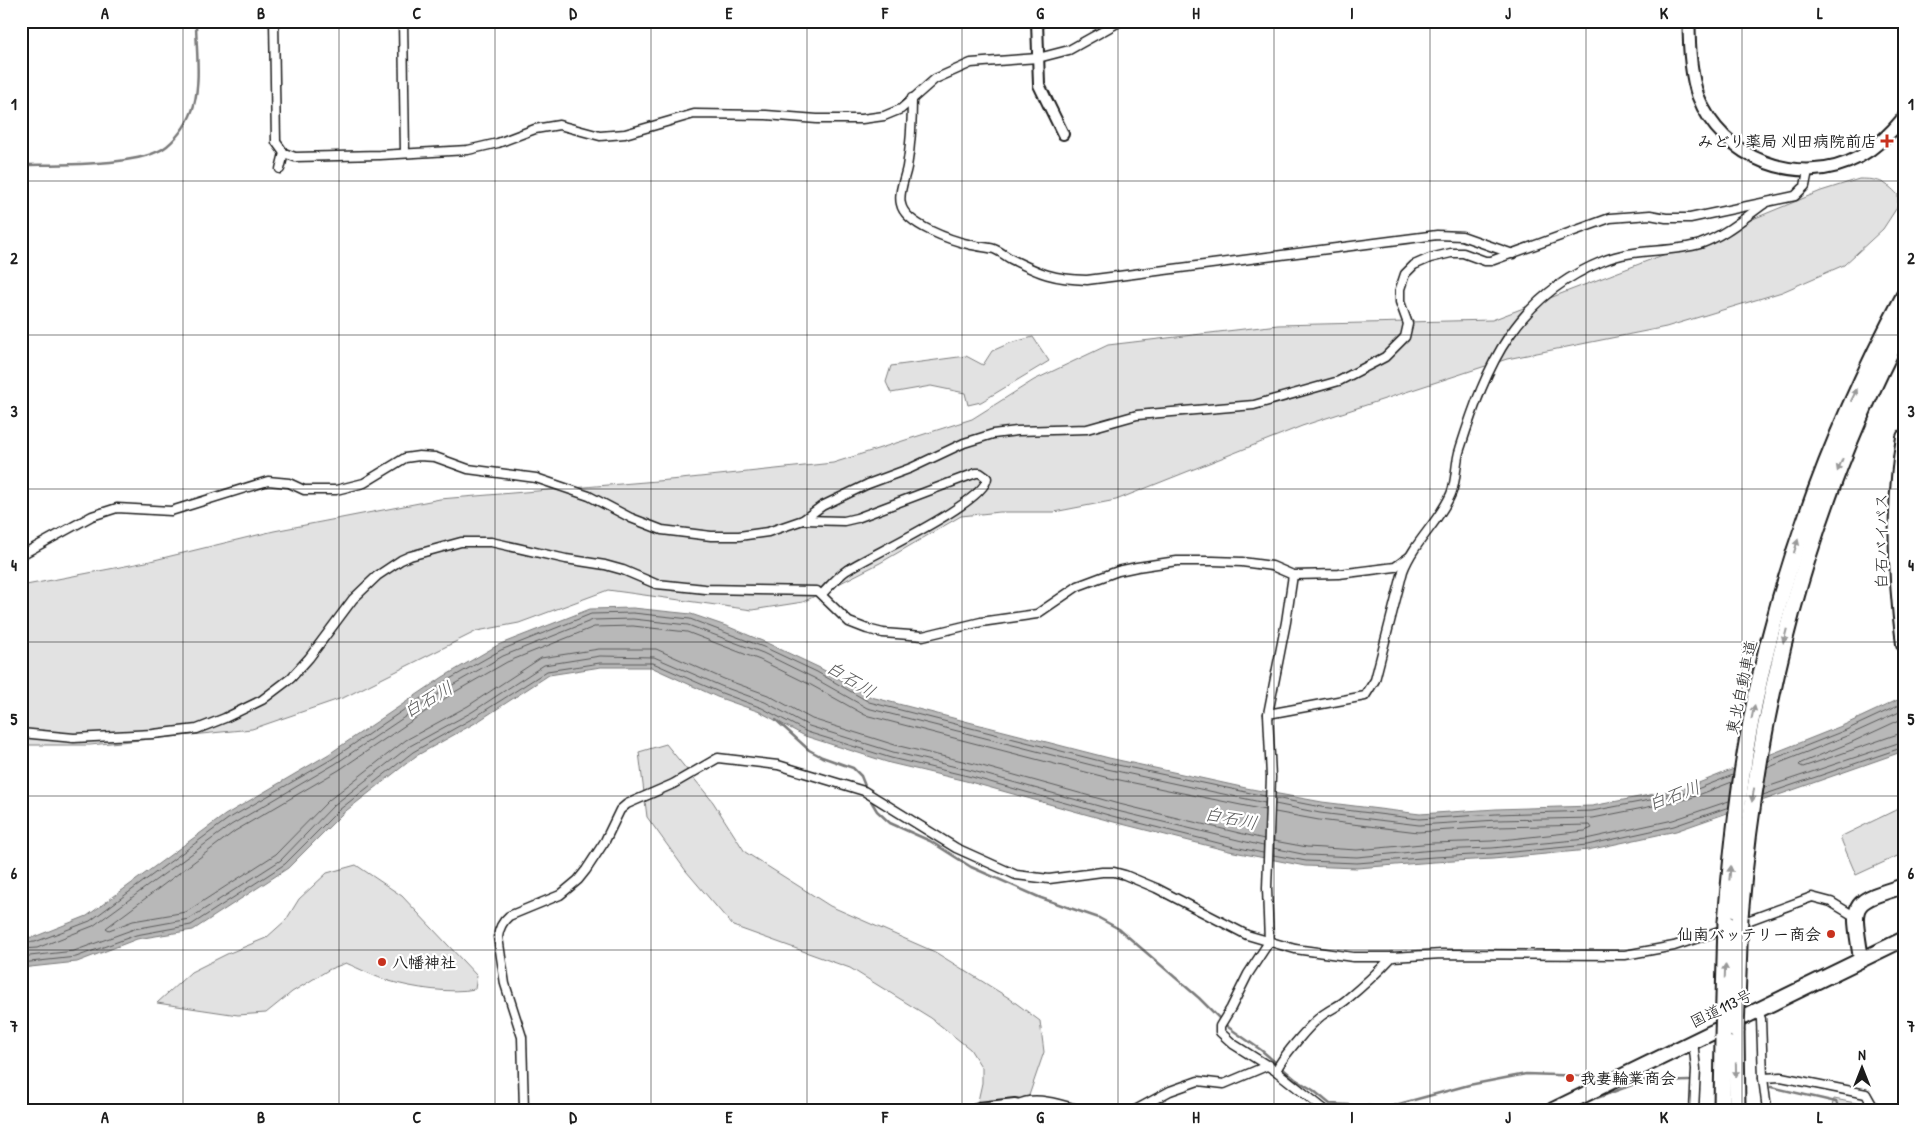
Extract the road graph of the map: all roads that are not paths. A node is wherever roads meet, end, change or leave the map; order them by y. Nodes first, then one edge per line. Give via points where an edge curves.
1 (274, 21) edge
2 (403, 21) edge
3 (1037, 21) edge
4 (1120, 21) edge
5 (1689, 21) edge
6 (1038, 58) junction
7 (912, 98) junction
8 (1904, 117) edge
9 (1063, 134) dead end
10 (284, 153) junction
11 (405, 154) junction
12 (280, 169) dead end
13 (1808, 171) junction
14 (1766, 203) junction
15 (1513, 254) junction
16 (1904, 296) edge
17 (1904, 325) edge
18 (1904, 437) edge
19 (803, 520) junction
20 (21, 555) edge
21 (1409, 557) junction
22 (1293, 575) junction
23 (822, 594) junction
24 (1904, 644) edge
25 (1268, 714) junction
26 (21, 733) edge
27 (1904, 886) edge
28 (1854, 916) junction
29 (1904, 939) edge
30 (1269, 942) junction
31 (1392, 957) junction
32 (1861, 959) junction
33 (1757, 1010) junction
34 (1729, 1034) junction
35 (1693, 1041) junction
36 (1269, 1065) junction
37 (1278, 1066) junction
38 (1763, 1078) junction
39 (1015, 1106) junction
40 (524, 1110) edge
41 (979, 1110) edge
42 (1034, 1110) edge
43 (1082, 1110) edge
44 (1135, 1110) edge
45 (1326, 1110) edge
46 (1553, 1110) edge
47 (1694, 1110) edge
48 (1722, 1110) edge
49 (1737, 1110) edge
50 (1766, 1110) edge
51 (1875, 1110) edge

1 - 10 street via 276,138
2 - 11 street
3 - 6 street
4 - 6 street via 1069,50
5 - 13 main road via 1695,84 1716,128 1737,148 1759,160 1775,167
6 - 7 street via 972,63 935,79
6 - 9 street via 1039,85
7 - 11 street via 896,112 870,119 694,114 625,134 600,136 560,125 481,147
7 - 15 street via 912,130 900,195 906,212 940,235 973,246 995,249 1046,276 1087,280 1445,235 1462,236
8 - 13 main road via 1876,146 1858,157 1837,166
10 - 11 street via 295,157
10 - 12 street
13 - 14 street via 1805,186 1795,196
14 - 15 street via 1690,218 1650,215 1610,218
14 - 21 street via 1706,242 1604,260 1563,281 1542,297 1498,350 1469,420 1452,492
15 - 19 street via 1491,262 1451,253 1414,265 1405,274 1400,289 1400,302 1408,324 1405,337 1385,356 1339,381 1254,405 1137,415 1087,429 993,434 964,442 911,468 868,484 822,506
34 -> 16 highway, 東北自動車道, bridge via 1726,922 1738,803 1754,709 1781,593 1802,526 1849,404
17 -> 34 highway, 東北自動車道, bridge via 1865,403 1838,468 1797,589 1774,683 1752,798
18 - 24 highway, 白石バイパス via 1896,508 1897,584
19 - 20 street via 768,532 739,536 662,530 589,496 536,478 468,468 435,457 419,456 405,458 364,483 336,490 304,490 288,483 268,481 171,511 117,508 92,516
19 - 23 street via 844,521 976,473 987,478 986,485 964,504 848,570
21 - 22 street via 1395,567 1378,570
21 - 25 street via 1399,583 1375,680 1364,696
22 - 23 street via 1272,566 1242,562 1177,560 1118,570 1078,586 1037,614 980,622 922,636 883,633 850,622
22 - 25 street
23 - 26 street via 810,590 704,589 656,584 605,565 491,542 461,542 410,556 377,576 353,599 291,678 262,700 225,718 197,729 153,734 74,738
25 - 30 street via 1271,777
27 - 28 highway via 1864,900
28 - 31 street via 1830,902 1812,897 1674,946 1625,955 1442,954
28 - 32 highway
29 - 32 highway, 国道113号
30 - 31 street via 1353,957
30 - 36 street via 1220,1026 1220,1032 1233,1044
30 - 40 street via 1248,935 1125,875 1102,872 1049,880 1016,875 956,848 864,791 778,765 718,758 673,784 627,804 620,810 605,841 578,880 560,895 509,916 499,930 505,984 522,1037
31 - 37 street via 1373,977 1308,1029
32 - 33 highway, 国道113号
33 - 35 highway, 国道113号
33 - 38 street via 1761,1019
34 - 48 highway, 東北自動車道
34 -> 49 highway, 東北自動車道
35 - 46 highway, 国道113号
35 - 47 street via 1696,1069
36 - 37 street
36 - 44 street via 1224,1084 1198,1080
37 - 45 street
38 - 50 street
38 - 51 street via 1781,1078 1866,1094
39 - 41 highway
39 - 42 highway
39 - 43 street via 1023,1101 1048,1101

